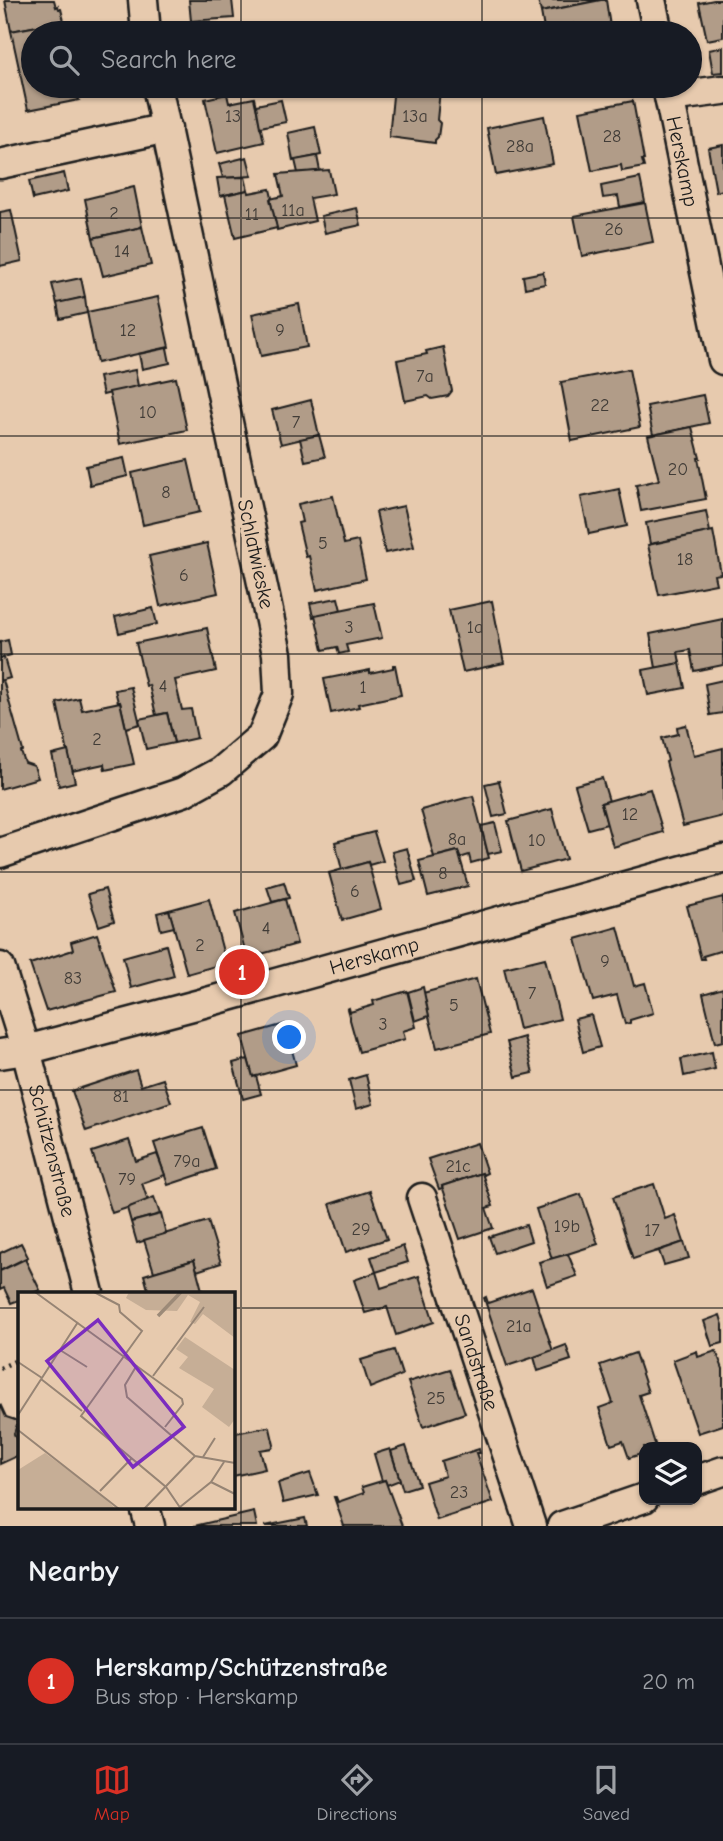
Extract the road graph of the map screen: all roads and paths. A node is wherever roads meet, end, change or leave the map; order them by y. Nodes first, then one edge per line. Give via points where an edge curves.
1 (143, 0) edge
2 (652, 0) edge
3 (145, 21) edge
4 (656, 21) edge
5 (723, 90) edge
6 (702, 91) edge
7 (160, 98) edge
8 (669, 98) edge
9 (167, 128) junction
10 (0, 164) edge
11 (723, 360) edge
12 (0, 853) edge
13 (723, 859) edge
14 (0, 967) edge
15 (13, 1052) edge
16 (422, 1198) dead end
17 (89, 1292) edge
18 (18, 1359) edge
19 (0, 1368) edge
20 (723, 1471) edge
21 (702, 1478) edge
22 (639, 1500) edge
23 (145, 1508) edge
24 (150, 1526) edge
25 (531, 1526) edge
26 (562, 1526) edge

1 - 3 street
2 - 4 street
5 - 6 street
7 - 9 street, Schlatwieske
8 - 11 street, Herskamp
9 - 10 street
9 - 12 street, Schlatwieske via 277,654 279,694 262,736 221,771 183,792
13 - 15 street, Herskamp
14 - 15 street, Schützenstraße
15 - 17 street, Schützenstraße
16 - 25 street, Sandstraße
18 - 19 path
20 - 21 street
22 - 26 street
23 - 24 street

